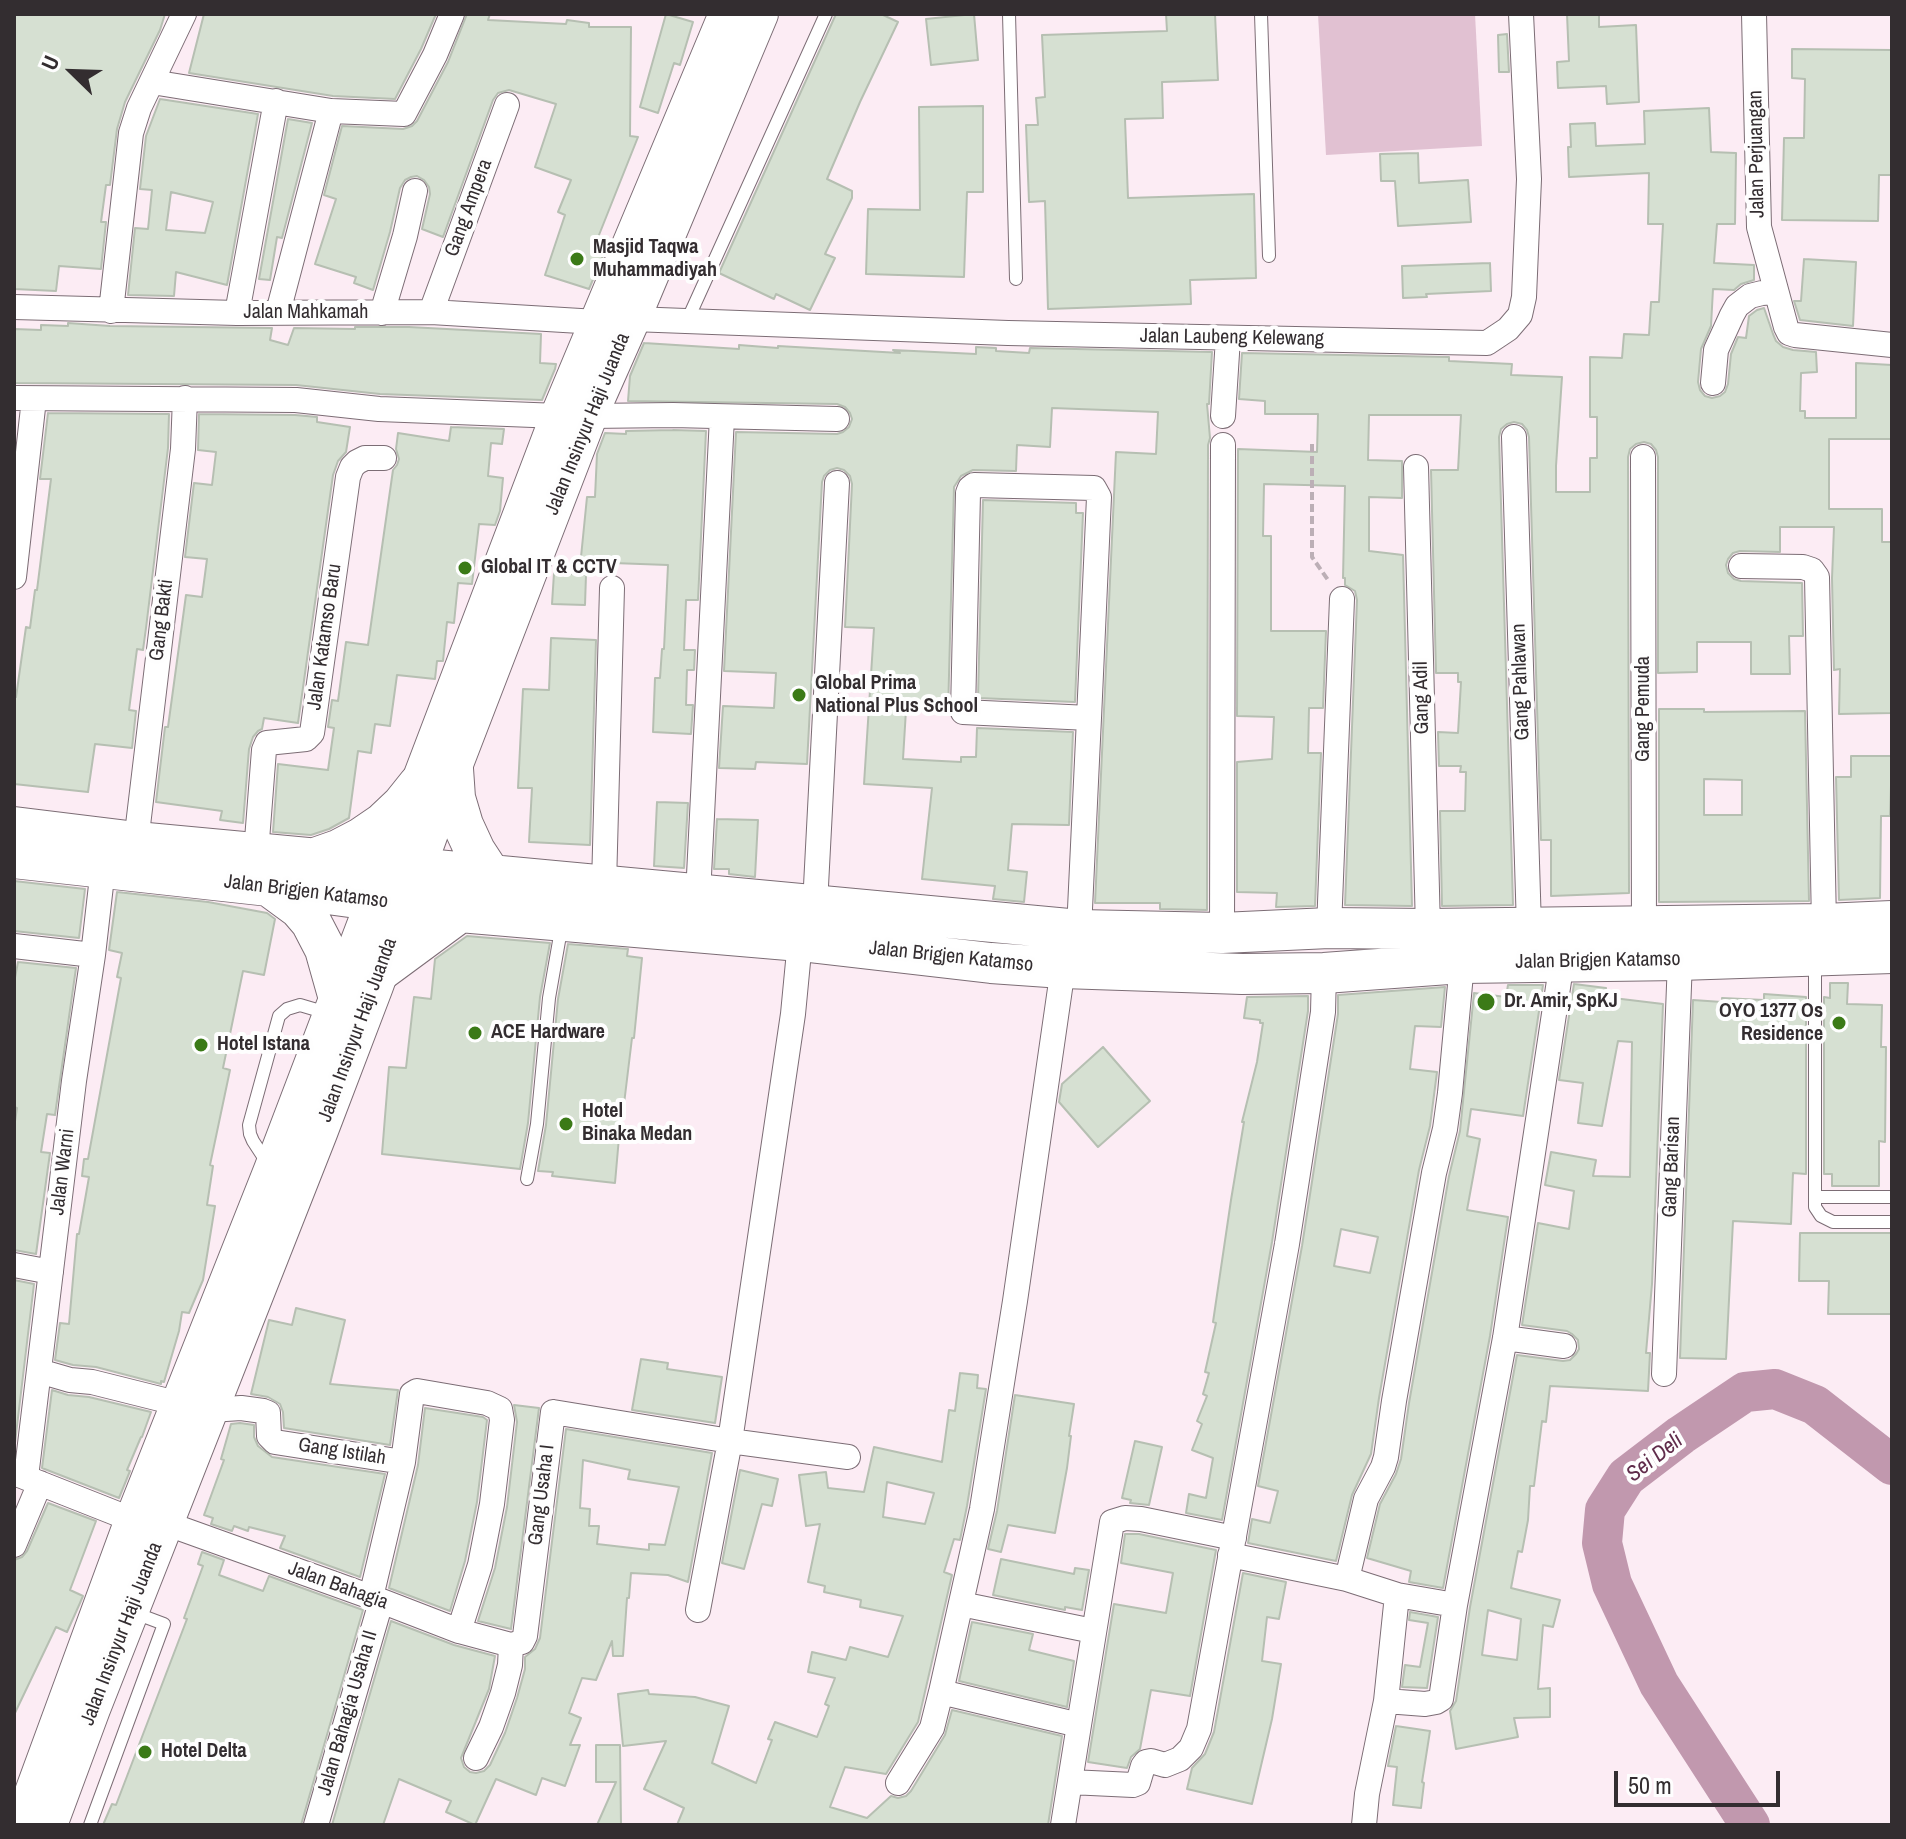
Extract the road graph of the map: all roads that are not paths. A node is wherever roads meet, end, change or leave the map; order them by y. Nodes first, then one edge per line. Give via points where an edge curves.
1 (184, 14) edge
2 (452, 14) edge
3 (719, 14) edge
4 (727, 14) edge
5 (760, 14) edge
6 (826, 14) edge
7 (1009, 14) edge
8 (1261, 14) edge
9 (1521, 14) edge
10 (1754, 14) edge
11 (152, 82) junction
12 (276, 101) junction
13 (507, 105) dead end
14 (331, 111) junction
15 (415, 191) dead end
16 (1269, 256) dead end
17 (1016, 279) dead end
18 (1776, 292) junction
19 (14, 307) edge
20 (111, 311) junction
21 (278, 312) junction
22 (431, 312) junction
23 (237, 313) junction
24 (382, 313) junction
25 (614, 320) junction
26 (687, 321) junction
27 (1228, 338) junction
28 (1892, 345) edge
29 (1713, 383) dead end
30 (185, 398) junction
31 (24, 399) edge
32 (574, 416) junction
33 (1223, 416) dead end
34 (722, 417) junction
35 (837, 419) dead end
36 (1514, 437) dead end
37 (1223, 445) dead end
38 (1643, 457) dead end
39 (384, 458) dead end
40 (1416, 467) dead end
41 (837, 483) dead end
42 (1741, 566) dead end
43 (14, 577) edge
44 (612, 588) dead end
45 (1342, 599) road end
46 (1089, 718) junction
47 (435, 777) junction
48 (14, 827) edge
49 (136, 842) junction
50 (14, 858) edge
51 (314, 858) junction
52 (103, 868) junction
53 (262, 870) junction
54 (490, 874) junction
55 (396, 885) junction
56 (604, 885) junction
57 (698, 895) junction
58 (815, 905) junction
59 (460, 912) junction
60 (563, 920) junction
61 (1892, 921) edge
62 (1329, 928) junction
63 (1529, 928) junction
64 (1428, 929) junction
65 (1079, 930) junction
66 (1222, 933) junction
67 (1820, 940) junction
68 (800, 941) junction
69 (14, 946) edge
70 (1656, 949) junction
71 (1892, 953) edge
72 (93, 955) junction
73 (1562, 961) junction
74 (1462, 963) junction
75 (1063, 968) junction
76 (380, 971) junction
77 (1324, 973) junction
78 (335, 1005) junction
79 (272, 1170) junction
80 (527, 1179) dead end
81 (1815, 1197) junction
82 (1892, 1197) edge
83 (1892, 1222) edge
84 (14, 1265) edge
85 (51, 1272) junction
86 (1505, 1338) junction
87 (1564, 1346) dead end
88 (39, 1371) junction
89 (1664, 1374) dead end
90 (195, 1407) junction
91 (730, 1441) junction
92 (848, 1457) dead end
93 (403, 1462) junction
94 (27, 1478) edge
95 (149, 1522) junction
96 (14, 1545) edge
97 (1232, 1546) junction
98 (1347, 1579) junction
99 (1397, 1595) junction
100 (376, 1600) junction
101 (961, 1604) junction
102 (1455, 1605) junction
103 (698, 1610) dead end
104 (131, 1612) junction
105 (459, 1631) junction
106 (1093, 1631) junction
107 (511, 1645) junction
108 (941, 1692) junction
109 (1386, 1701) junction
110 (1079, 1725) junction
111 (476, 1758) dead end
112 (1070, 1782) junction
113 (898, 1783) dead end
114 (21, 1825) edge
115 (49, 1825) edge
116 (90, 1825) edge
117 (316, 1825) edge
118 (1063, 1825) edge
119 (1364, 1825) edge

1 - 11 street
2 - 14 street via 404,114
3 - 4 street
4 - 25 main road, Jalan Insinyur Haji Juanda
5 - 25 main road, Jalan Insinyur Haji Juanda
6 - 26 lane
7 - 17 lane
8 - 16 lane
9 - 27 street, Jalan Laubeng Kelewang via 1529,179 1524,297 1520,315 1508,329 1487,343
10 - 18 street, Jalan Perjuangan via 1759,227
11 - 12 street
11 - 20 street via 131,133
12 - 14 street
12 - 23 street
13 - 22 street, Gang Ampera
14 - 21 street
15 - 24 street
18 - 28 street, Jalan Perjuangan via 1789,333
18 - 29 street via 1750,296 1737,306 1716,350
19 - 20 street, Jalan Mahkamah
20 - 23 street, Jalan Mahkamah
21 - 23 street, Jalan Mahkamah
21 - 24 street, Jalan Mahkamah
22 - 24 street, Jalan Mahkamah
22 - 25 street, Jalan Mahkamah
25 - 26 street, Jalan Laubeng Kelewang
25 - 32 main road, Jalan Insinyur Haji Juanda
26 - 27 street, Jalan Laubeng Kelewang
27 - 33 street
30 - 31 street
30 - 32 street
30 - 49 street, Gang Bakti
31 - 43 street
32 - 34 street
32 - 47 main road, Jalan Insinyur Haji Juanda
34 - 35 street
34 - 57 street
36 - 63 street, Gang Pahlawan
37 - 66 street
38 - 70 street, Gang Pemuda
39 - 53 street, Jalan Katamso Baru via 357,462 348,477 312,733 306,739 267,743 264,750
40 - 64 street, Gang Adil
41 - 58 street
42 - 67 street via 1803,567 1817,577
44 - 56 street
45 - 62 street
46 - 46 street via 963,712 968,493 974,485 1097,491
46 - 65 street
47 - 51 main road via 361,838
47 - 54 main road via 455,798 463,825
47 - 55 main road, Jalan Insinyur Haji Juanda
48 - 49 main road, Jalan Brigjen Katamso
49 - 53 main road, Jalan Brigjen Katamso
50 - 52 main road, Jalan Brigjen Katamso
51 - 53 main road, Jalan Brigjen Katamso
51 - 55 main road, Jalan Brigjen Katamso
52 - 53 main road, Jalan Brigjen Katamso
52 - 72 street, Jalan Warni
53 - 55 main road, Jalan Brigjen Katamso
53 - 78 main road via 311,922 325,949
54 - 55 main road, Jalan Brigjen Katamso
54 - 56 main road, Jalan Brigjen Katamso
55 - 59 main road, Jalan Brigjen Katamso
55 - 76 main road, Jalan Insinyur Haji Juanda
55 - 78 main road, Jalan Insinyur Haji Juanda
56 - 57 main road, Jalan Brigjen Katamso
57 - 58 main road, Jalan Brigjen Katamso
58 - 65 main road, Jalan Brigjen Katamso
59 - 60 main road, Jalan Brigjen Katamso
59 - 76 main road
60 - 68 main road, Jalan Brigjen Katamso
60 - 80 lane
61 - 67 main road, Jalan Brigjen Katamso
62 - 64 main road, Jalan Brigjen Katamso
62 - 66 main road, Jalan Brigjen Katamso
63 - 64 main road, Jalan Brigjen Katamso
63 - 70 main road, Jalan Brigjen Katamso
65 - 66 main road, Jalan Brigjen Katamso
67 - 70 main road, Jalan Brigjen Katamso
67 - 71 main road, Jalan Brigjen Katamso
67 - 81 lane
68 - 75 main road, Jalan Brigjen Katamso
68 - 91 street
69 - 72 street
70 - 73 main road, Jalan Brigjen Katamso
70 - 89 street, Gang Barisan
72 - 85 street, Jalan Warni
73 - 74 main road, Jalan Brigjen Katamso
73 - 86 street
74 - 77 main road, Jalan Brigjen Katamso
74 - 98 street via 1445,1129 1386,1457 1366,1499
75 - 77 main road, Jalan Brigjen Katamso
75 - 101 street via 982,1509
76 - 90 main road, Jalan Insinyur Haji Juanda via 319,1133
77 - 97 street via 1323,1012 1287,1244
78 - 79 main road, Jalan Insinyur Haji Juanda
78 - 79 lane via 300,1005 279,1016 249,1125
79 - 90 main road, Jalan Insinyur Haji Juanda
81 - 82 lane
81 - 83 lane via 1819,1214 1833,1222
84 - 85 street
85 - 88 street, Jalan Warni
86 - 87 street
86 - 102 street
88 - 90 street
88 - 94 street, Jalan Warni
90 - 93 street, Gang Istilah via 263,1411 275,1442
90 - 95 main road, Jalan Insinyur Haji Juanda
91 - 92 street
91 - 103 street
91 - 107 street, Gang Usaha I via 553,1412 525,1636
93 - 100 street, Jalan Bahagia Usaha II
93 - 105 street, Jalan Bahagia Usaha II via 414,1392 487,1403 502,1412 492,1504
94 - 95 street, Jalan Bahagia
94 - 96 street, Jalan Warni
95 - 100 street, Jalan Bahagia
95 - 104 main road, Jalan Insinyur Haji Juanda
95 - 114 main road, Jalan Insinyur Haji Juanda
97 - 98 street
97 - 106 street via 1141,1519 1112,1522
97 - 112 street via 1199,1729 1191,1748 1165,1765 1146,1762 1133,1785
98 - 99 street
99 - 102 street
99 - 109 street
100 - 105 street, Jalan Bahagia
100 - 117 street, Jalan Bahagia Usaha II
101 - 106 street
101 - 108 street
102 - 109 street via 1441,1699 1425,1704
104 - 115 main road, Jalan Insinyur Haji Juanda
104 - 116 lane via 164,1624
105 - 107 street, Jalan Bahagia
106 - 110 street
107 - 111 street via 503,1693
108 - 110 street
108 - 113 street via 932,1728
109 - 119 street
110 - 112 street
112 - 118 street

